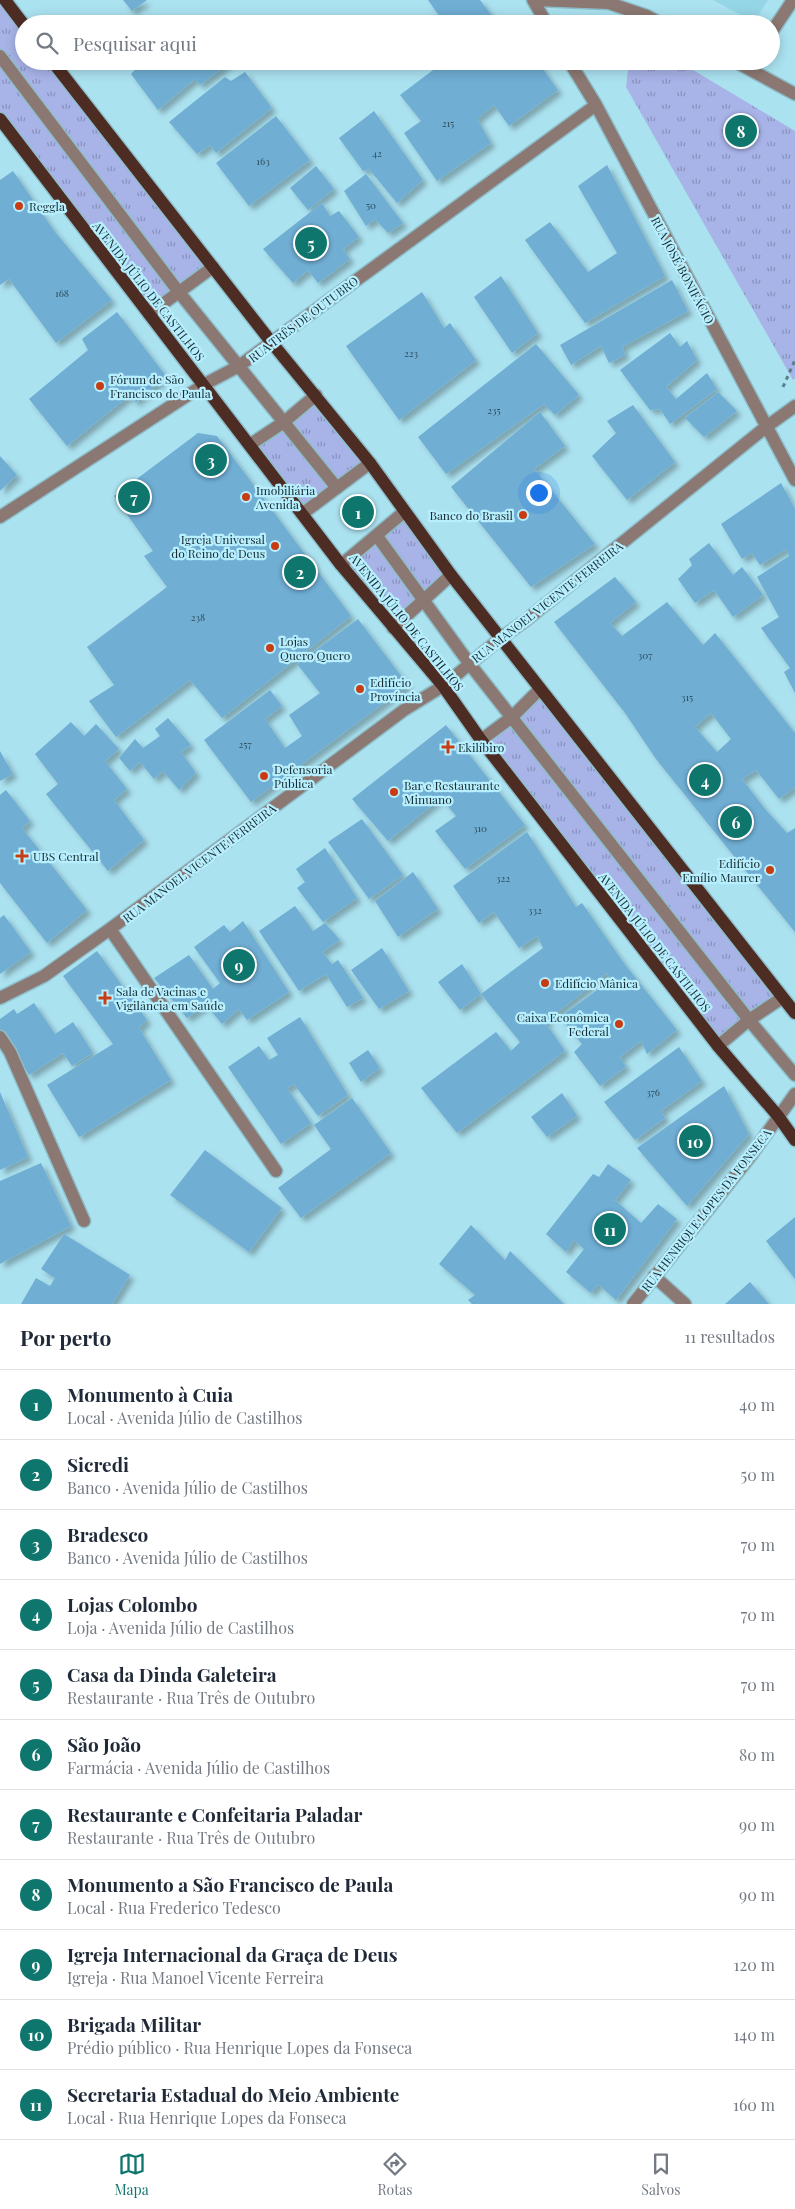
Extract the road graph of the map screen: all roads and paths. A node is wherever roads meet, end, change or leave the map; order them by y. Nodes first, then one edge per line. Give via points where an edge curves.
1 (5, 0) edge
2 (533, 0) edge
3 (537, 0) edge
4 (793, 0) edge
5 (17, 15) edge
6 (542, 15) edge
7 (644, 15) edge
8 (780, 20) edge
9 (0, 56) edge
10 (59, 70) edge
11 (574, 70) edge
12 (758, 70) edge
13 (795, 94) edge
14 (596, 106) junction
15 (0, 120) edge
16 (213, 267) junction
17 (178, 291) junction
18 (149, 314) junction
19 (272, 342) junction
20 (239, 366) junction
21 (204, 384) junction
22 (316, 395) junction
23 (795, 406) edge
24 (284, 422) junction
25 (766, 427) junction
26 (251, 444) junction
27 (370, 463) junction
28 (795, 480) edge
29 (337, 488) junction
30 (404, 512) junction
31 (302, 514) junction
32 (0, 517) edge
33 (377, 536) junction
34 (341, 564) junction
35 (450, 575) junction
36 (425, 600) junction
37 (393, 628) junction
38 (500, 638) junction
39 (469, 663) junction
40 (443, 686) junction
41 (539, 690) junction
42 (512, 716) junction
43 (481, 740) junction
44 (110, 929) junction
45 (0, 998) edge
46 (782, 998) junction
47 (795, 1013) edge
48 (749, 1020) junction
49 (0, 1037) edge
50 (718, 1046) junction
51 (795, 1075) edge
52 (795, 1094) edge
53 (778, 1116) junction
54 (795, 1140) edge
55 (276, 1171) dead end
56 (84, 1221) dead end
57 (654, 1276) junction
58 (633, 1304) edge
59 (685, 1304) edge

1 - 5 main road
2 - 6 street
3 - 7 street via 609,3
4 - 8 street
9 - 17 street
10 - 16 main road
11 - 14 street, RUA JOSÉ BONIFÁCIO
12 - 13 street
14 - 19 street, RUA TRÊS DE OUTUBRO
14 - 25 street, RUA JOSÉ BONIFÁCIO
15 - 18 main road, AVENIDA JÚLIO DE CASTILHOS
16 - 17 street
16 - 19 main road
17 - 18 street
17 - 20 street
18 - 21 main road, AVENIDA JÚLIO DE CASTILHOS
19 - 20 street, RUA TRÊS DE OUTUBRO
19 - 22 main road
20 - 21 street, RUA TRÊS DE OUTUBRO
20 - 24 street
21 - 26 main road, AVENIDA JÚLIO DE CASTILHOS
21 - 32 street, RUA TRÊS DE OUTUBRO
22 - 24 street
22 - 27 main road
23 - 25 street, RUA MANOEL VICENTE FERREIRA
24 - 26 street
24 - 29 street
25 - 28 street, RUA JOSÉ BONIFÁCIO
25 - 38 street, RUA MANOEL VICENTE FERREIRA
26 - 31 main road, AVENIDA JÚLIO DE CASTILHOS
27 - 29 street
27 - 30 main road
29 - 31 street
30 - 33 street
30 - 35 main road
31 - 34 main road, AVENIDA JÚLIO DE CASTILHOS
33 - 34 street
33 - 36 street
34 - 37 main road, AVENIDA JÚLIO DE CASTILHOS
35 - 36 street
35 - 38 main road
36 - 37 street
36 - 39 street
37 - 40 main road, AVENIDA JÚLIO DE CASTILHOS
38 - 39 street, RUA MANOEL VICENTE FERREIRA
38 - 41 main road
39 - 40 street, RUA MANOEL VICENTE FERREIRA
39 - 42 street
40 - 43 main road, AVENIDA JÚLIO DE CASTILHOS
40 - 44 street, RUA MANOEL VICENTE FERREIRA via 404,710
41 - 42 street
41 - 46 main road
42 - 43 street
42 - 48 street
43 - 50 main road, AVENIDA JÚLIO DE CASTILHOS
44 - 45 street, RUA MANOEL VICENTE FERREIRA via 44,976
44 - 55 street
46 - 47 main road
46 - 48 street
48 - 50 street
48 - 51 street
49 - 56 street via 10,1052
50 - 53 main road, AVENIDA JÚLIO DE CASTILHOS
52 - 53 street, RUA HENRIQUE LOPES DA FONSECA
53 - 54 main road, AVENIDA JÚLIO DE CASTILHOS
53 - 57 street, RUA HENRIQUE LOPES DA FONSECA via 749,1158
57 - 58 street, RUA HENRIQUE LOPES DA FONSECA
57 - 59 street

